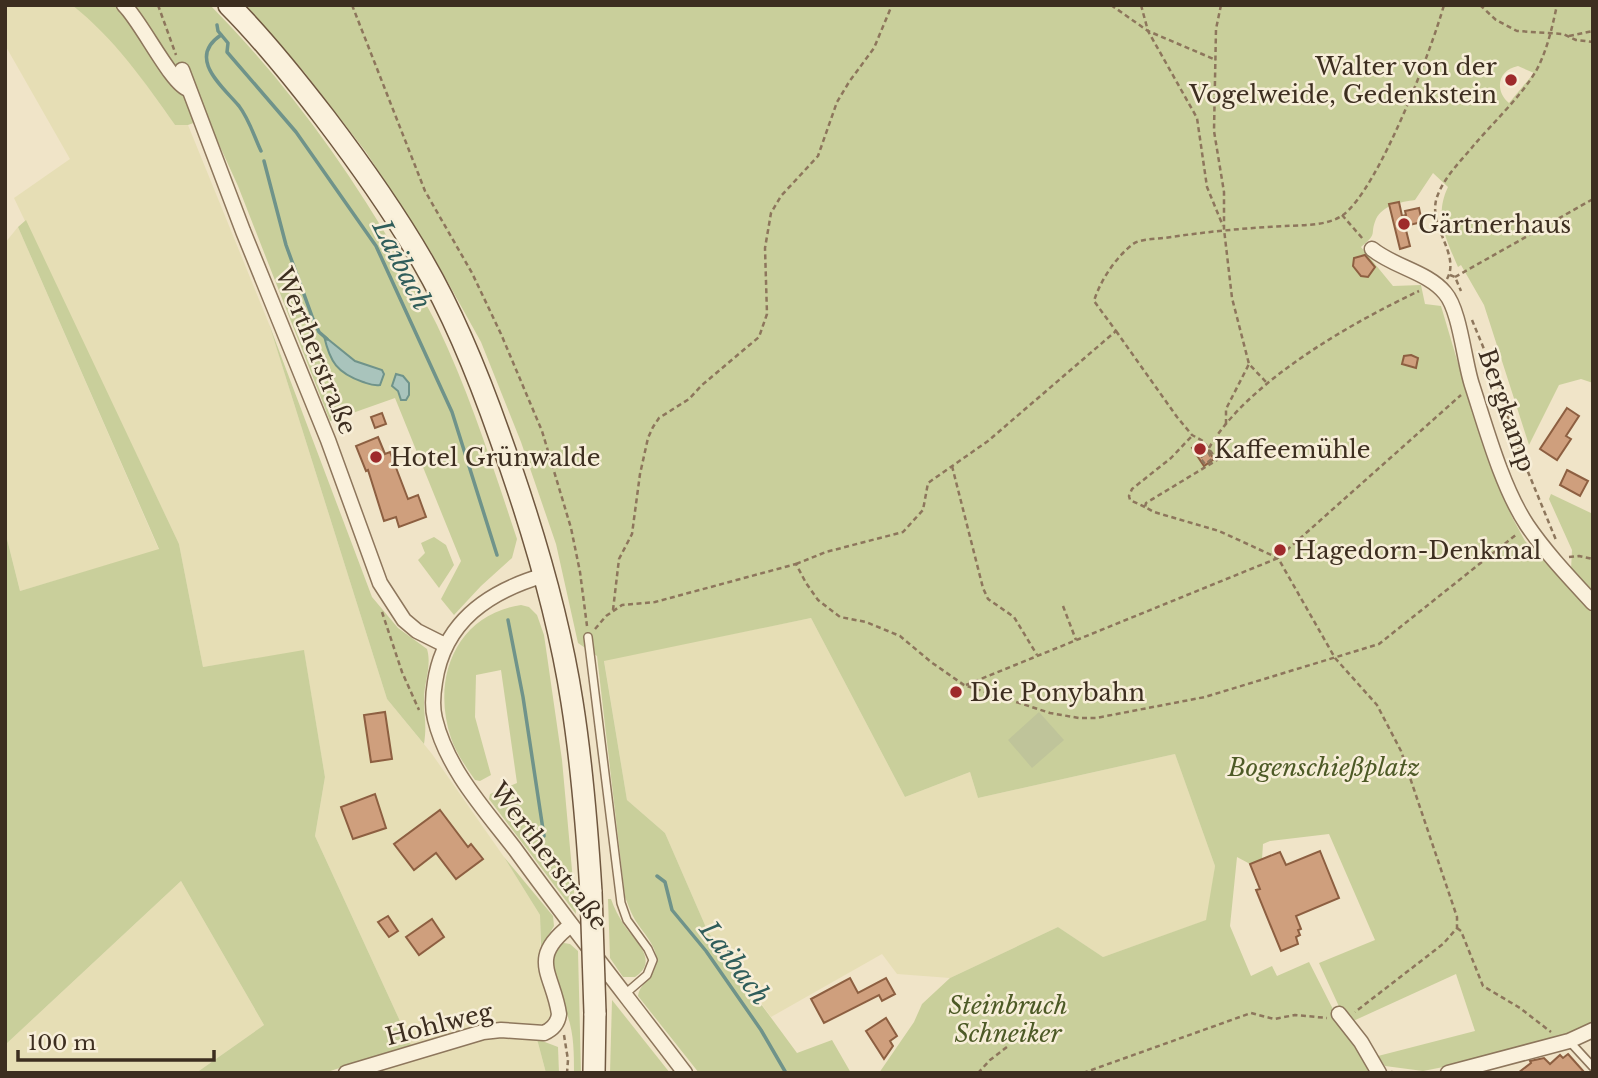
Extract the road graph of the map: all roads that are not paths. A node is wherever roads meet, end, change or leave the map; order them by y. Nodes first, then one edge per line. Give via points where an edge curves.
1 (124, 5) edge
2 (229, 5) edge
3 (182, 70) road end
4 (189, 89) junction
5 (1372, 249) road end
6 (545, 575) junction
7 (1593, 603) edge
8 (588, 636) road end
9 (445, 645) junction
10 (570, 925) junction
11 (625, 994) junction
12 (1342, 1017) road end
13 (1593, 1030) edge
14 (1563, 1043) junction
15 (1593, 1067) edge
16 (346, 1073) edge
17 (594, 1073) edge
18 (685, 1073) edge
19 (1379, 1073) edge
20 (1448, 1073) edge

1 - 4 street, Wertherstraße via 177,83
2 - 6 main road via 292,75 353,155 423,263 488,404
3 - 4 street, Wertherstraße
4 - 9 street, Wertherstraße via 380,583 404,620
5 - 7 street, Bergkamp via 1447,294 1472,385 1528,526
6 - 9 street, Wertherstraße via 487,599
6 - 17 main road, bridge via 572,701 587,825
8 - 11 lane via 621,903 653,960 647,975
9 - 10 street, Wertherstraße via 434,692 435,718 445,747 462,778
10 - 11 street, Wertherstraße
10 - 16 street, Hohlweg via 554,939 546,956 547,977 559,1014 555,1026 544,1033 483,1032
11 - 18 street, Wertherstraße
12 - 19 street
13 - 14 street
14 - 15 lane
14 - 20 street

